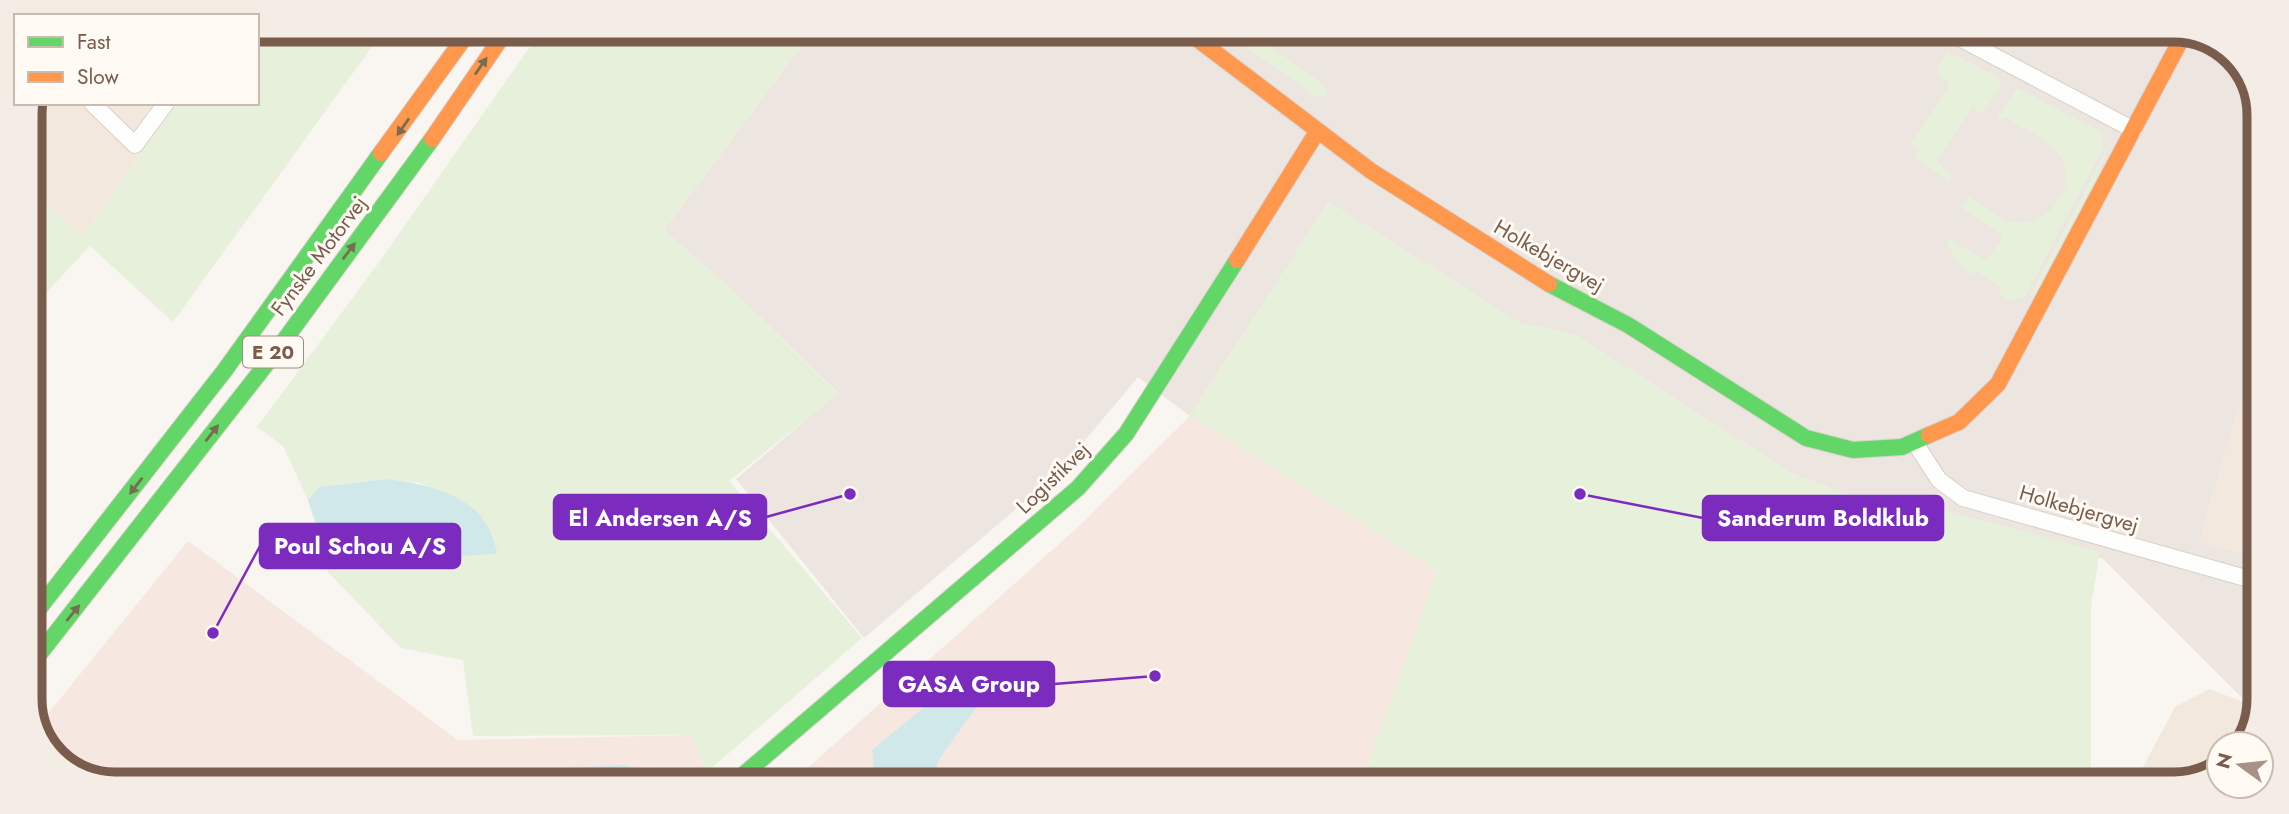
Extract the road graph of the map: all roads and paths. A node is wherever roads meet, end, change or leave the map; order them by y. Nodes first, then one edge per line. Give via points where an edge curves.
1 (461, 42) edge
2 (498, 42) edge
3 (1201, 42) edge
4 (1967, 42) edge
5 (2180, 43) edge
6 (94, 105) edge
7 (165, 105) edge
8 (2134, 130) junction
9 (1317, 132) junction
10 (1915, 443) junction
11 (2247, 578) edge
12 (42, 605) edge
13 (42, 651) edge
14 (747, 772) edge

1 -> 12 main road, Fynske Motorvej / E 20 via 225,370
13 -> 2 main road, Fynske Motorvej / E 20 via 262,368
3 - 9 main road, Holkebjergvej
4 - 8 street
5 - 8 main road, Holkebjergvej
6 - 7 street via 135,145
8 - 10 main road, Holkebjergvej via 1997,384 1959,422
9 - 10 main road, Holkebjergvej via 1541,279 1628,325 1797,433 1853,450
9 - 14 main road, Logistikvej via 1159,386 1126,434 1078,488
10 - 11 street, Holkebjergvej via 1939,480 1963,498

